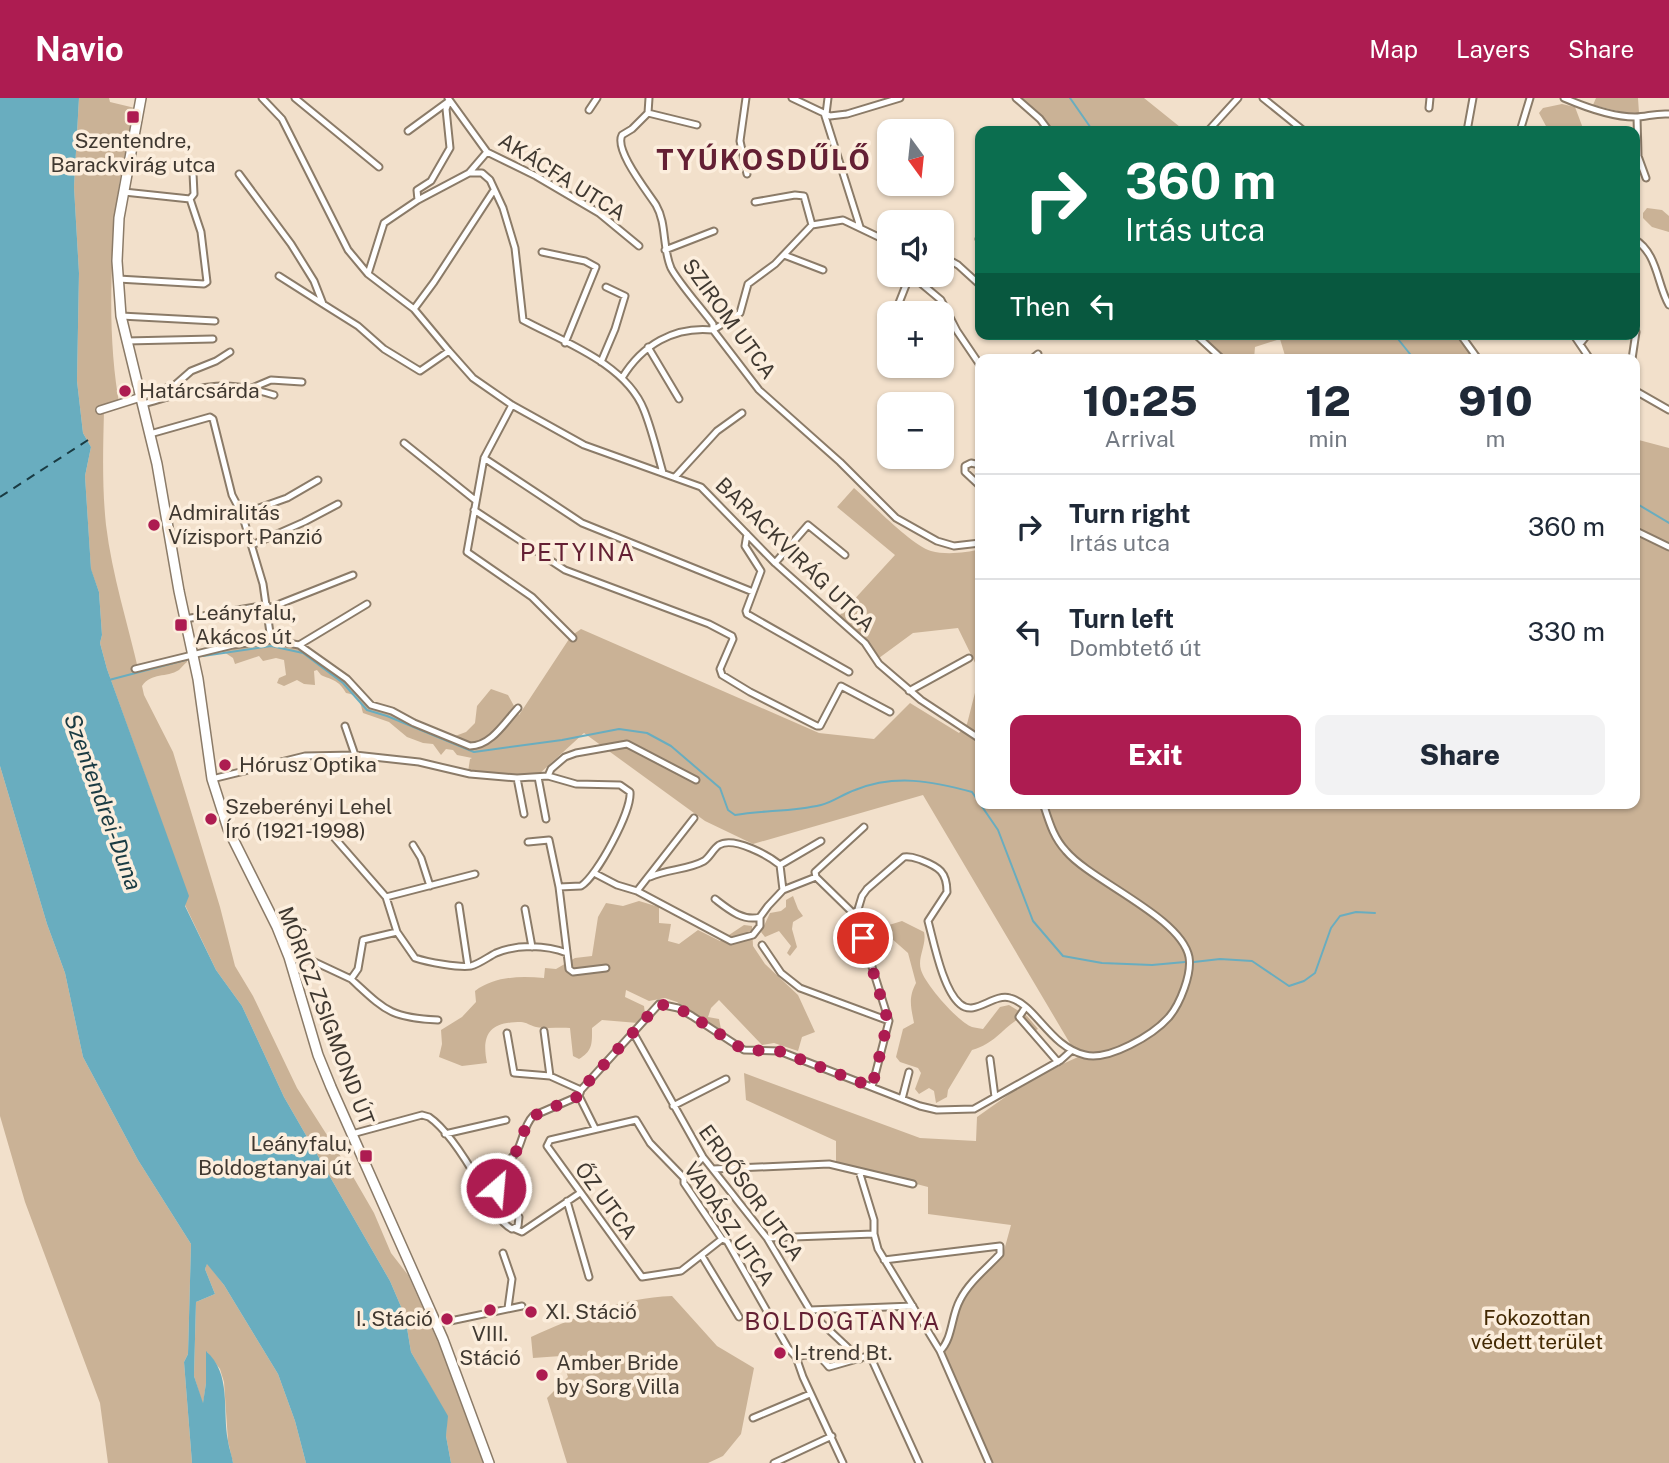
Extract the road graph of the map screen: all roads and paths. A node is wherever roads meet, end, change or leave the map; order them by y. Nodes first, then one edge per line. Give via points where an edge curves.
1 (142, 98) edge
2 (262, 98) edge
3 (295, 98) edge
4 (597, 98) edge
5 (649, 98) edge
6 (746, 98) edge
7 (792, 98) edge
8 (828, 98) edge
9 (900, 98) edge
10 (1016, 98) edge
11 (1238, 98) edge
12 (1263, 98) edge
13 (1430, 98) edge
14 (1473, 98) edge
15 (1530, 98) edge
16 (1563, 98) edge
17 (1592, 98) edge
18 (449, 100) edge
19 (1589, 107) junction
20 (1429, 108) dead end
21 (589, 110) dead end
22 (648, 113) junction
23 (825, 114) junction
24 (1669, 114) edge
25 (1637, 117) junction
26 (697, 125) dead end
27 (1045, 126) edge
28 (1213, 126) edge
29 (1295, 126) edge
30 (1468, 126) edge
31 (1522, 126) edge
32 (1637, 126) edge
33 (408, 131) dead end
34 (487, 152) junction
35 (1640, 166) edge
36 (379, 167) dead end
37 (193, 173) dead end
38 (469, 173) junction
39 (239, 174) dead end
40 (747, 174) dead end
41 (1646, 178) dead end
42 (494, 190) junction
43 (123, 192) junction
44 (190, 199) junction
45 (418, 200) junction
46 (755, 201) dead end
47 (812, 225) junction
48 (860, 227) junction
49 (714, 231) dead end
50 (877, 235) edge
51 (1640, 243) edge
52 (639, 246) dead end
53 (665, 250) junction
54 (542, 252) dead end
55 (784, 255) junction
56 (954, 263) edge
57 (823, 270) dead end
58 (368, 274) junction
59 (1659, 275) junction
60 (1669, 275) edge
61 (279, 276) dead end
62 (118, 279) junction
63 (975, 280) edge
64 (606, 287) dead end
65 (925, 287) edge
66 (323, 304) junction
67 (1669, 305) edge
68 (414, 309) junction
69 (121, 316) junction
70 (215, 321) dead end
71 (713, 330) junction
72 (213, 339) dead end
73 (1201, 340) edge
74 (1577, 340) edge
75 (1583, 340) edge
76 (126, 341) junction
77 (565, 343) junction
78 (1580, 344) junction
79 (648, 347) junction
80 (449, 351) junction
81 (230, 352) dead end
82 (1217, 354) edge
83 (1587, 354) edge
84 (975, 358) edge
85 (601, 362) junction
86 (622, 378) junction
87 (302, 382) dead end
88 (252, 388) junction
89 (1640, 393) edge
90 (274, 395) dead end
91 (679, 399) dead end
92 (142, 401) junction
93 (512, 405) junction
94 (100, 410) dead end
95 (1669, 410) edge
96 (742, 413) dead end
97 (150, 434) junction
98 (404, 443) dead end
99 (484, 458) junction
100 (975, 464) edge
101 (663, 473) junction
102 (675, 477) junction
103 (318, 480) dead end
104 (975, 481) edge
105 (475, 500) junction
106 (338, 503) dead end
107 (474, 510) junction
108 (242, 514) junction
109 (1640, 533) edge
110 (747, 534) junction
111 (975, 544) edge
112 (252, 545) junction
113 (1669, 547) edge
114 (845, 555) dead end
115 (775, 563) junction
116 (353, 575) dead end
117 (753, 592) junction
118 (532, 597) junction
119 (542, 602) dead end
120 (368, 604) dead end
121 (267, 607) junction
122 (185, 619) junction
123 (573, 638) dead end
124 (271, 640) junction
125 (299, 645) junction
126 (193, 654) junction
127 (969, 658) dead end
128 (135, 669) dead end
129 (849, 672) dead end
130 (909, 691) junction
131 (517, 708) dead end
132 (890, 712) dead end
133 (345, 726) dead end
134 (975, 736) edge
135 (355, 755) junction
136 (548, 776) junction
137 (538, 777) junction
138 (517, 778) junction
139 (212, 779) junction
140 (696, 780) dead end
141 (1045, 809) edge
142 (524, 814) dead end
143 (694, 818) dead end
144 (546, 819) dead end
145 (864, 827) dead end
146 (332, 835) dead end
147 (821, 841) dead end
148 (528, 842) dead end
149 (412, 845) dead end
150 (780, 865) junction
151 (594, 873) junction
152 (475, 874) dead end
153 (650, 877) junction
154 (816, 877) junction
155 (430, 886) junction
156 (559, 887) junction
157 (783, 890) junction
158 (637, 891) junction
159 (386, 897) junction
160 (715, 899) dead end
161 (459, 906) dead end
162 (525, 909) dead end
163 (856, 916) junction
164 (761, 918) junction
165 (397, 932) junction
166 (762, 944) dead end
167 (532, 947) junction
168 (567, 953) junction
169 (289, 957) junction
170 (468, 966) junction
171 (606, 968) dead end
172 (351, 979) junction
173 (1025, 1008) junction
174 (438, 1020) dead end
175 (888, 1021) junction
176 (544, 1031) dead end
177 (507, 1033) dead end
178 (634, 1034) junction
179 (1071, 1051) junction
180 (990, 1059) dead end
181 (1058, 1062) junction
182 (909, 1072) dead end
183 (550, 1076) junction
184 (726, 1079) dead end
185 (872, 1087) junction
186 (580, 1093) junction
187 (995, 1097) junction
188 (902, 1099) junction
189 (673, 1106) junction
190 (506, 1120) dead end
191 (595, 1128) junction
192 (352, 1134) junction
193 (445, 1134) junction
194 (702, 1157) junction
195 (713, 1169) junction
196 (859, 1171) junction
197 (684, 1178) junction
198 (913, 1184) dead end
199 (580, 1193) junction
200 (567, 1201) junction
201 (515, 1228) junction
202 (874, 1234) junction
203 (767, 1238) junction
204 (722, 1239) junction
205 (503, 1253) dead end
206 (702, 1256) junction
207 (884, 1260) junction
208 (589, 1277) dead end
209 (522, 1306) dead end
210 (913, 1306) junction
211 (508, 1308) junction
212 (810, 1310) junction
213 (738, 1317) dead end
214 (436, 1324) junction
215 (940, 1351) junction
216 (796, 1357) junction
217 (860, 1359) junction
218 (810, 1394) junction
219 (752, 1418) dead end
220 (832, 1436) junction
221 (489, 1463) edge
222 (774, 1463) edge
223 (843, 1463) edge
224 (919, 1463) edge
225 (989, 1463) edge

1 - 43 main road, MÓRICZ ZSIGMOND ÚT
2 - 58 street, BARACKVIRÁG UTCA via 282,119 342,239
3 - 36 street
4 - 21 street
5 - 22 street
6 - 40 street via 740,141
7 - 23 street
8 - 23 street
9 - 23 street via 847,114
10 - 27 street
11 - 28 street
12 - 29 street
13 - 20 street
14 - 30 street
15 - 31 street
16 - 19 street
17 - 19 street
18 - 33 street
18 - 34 street, AKÁCFA UTCA
18 - 45 street via 450,148 431,181 417,190
19 - 25 street
22 - 26 street
22 - 53 street, SZIROM UTCA via 619,141 662,217
23 - 48 street
24 - 25 street
25 - 32 street
34 - 38 street
34 - 52 street, AKÁCFA UTCA via 598,213
35 - 41 street
37 - 44 street
38 - 42 street via 482,173
38 - 45 street
39 - 66 street via 291,244
42 - 68 street
42 - 77 street via 515,248 523,320
43 - 44 street
43 - 62 main road, MÓRICZ ZSIGMOND ÚT
44 - 62 street via 201,232 207,282
45 - 58 street via 384,223
46 - 47 street via 804,196
47 - 48 street via 843,220
47 - 55 street
48 - 50 street
49 - 53 street
51 - 59 street
53 - 71 street, SZIROM UTCA via 672,271
54 - 77 street via 596,267
55 - 57 street
55 - 71 street via 748,284 740,313
56 - 63 street
58 - 68 street, BARACKVIRÁG UTCA
59 - 60 street
59 - 67 street
61 - 66 street
62 - 69 main road, MÓRICZ ZSIGMOND ÚT
64 - 85 street via 625,296
65 - 84 street via 941,300
66 - 80 street via 420,370
68 - 80 street, BARACKVIRÁG UTCA
69 - 70 street
69 - 76 main road, MÓRICZ ZSIGMOND ÚT
71 - 79 street via 688,330
71 - 111 street, SZIROM UTCA via 759,390 896,518 954,547
72 - 76 street
73 - 82 street
74 - 78 street
75 - 78 street
76 - 92 main road, MÓRICZ ZSIGMOND ÚT
77 - 85 street
78 - 83 street
79 - 86 street
79 - 91 street
80 - 93 street, BARACKVIRÁG UTCA via 473,378
81 - 92 street
85 - 86 street
86 - 101 street via 644,409
87 - 88 street via 271,380
88 - 90 street
88 - 92 street via 203,386
89 - 95 street
92 - 94 street
92 - 97 main road, MÓRICZ ZSIGMOND ÚT
93 - 99 street
93 - 101 street, BARACKVIRÁG UTCA via 584,445
96 - 102 street via 717,431
97 - 108 street via 212,417 232,495
97 - 122 main road, MÓRICZ ZSIGMOND ÚT
98 - 105 street
99 - 105 street
99 - 117 street via 590,527
100 - 104 street via 965,466 965,472
101 - 102 street, BARACKVIRÁG UTCA
102 - 110 street, BARACKVIRÁG UTCA via 701,487
103 - 108 street via 287,498
105 - 107 street
106 - 112 street
107 - 118 street via 467,552
107 - 132 street via 565,570 709,624 733,639 720,669 722,675 817,726 841,686
108 - 112 street
109 - 113 street
110 - 115 street, BARACKVIRÁG UTCA
110 - 117 street via 745,546 761,571
112 - 121 street
114 - 115 street via 808,525
115 - 130 street, BARACKVIRÁG UTCA via 865,643 879,664
116 - 121 street
117 - 129 street via 747,614
118 - 119 street
118 - 123 street
120 - 125 street
121 - 122 street
121 - 124 street
122 - 126 main road, MÓRICZ ZSIGMOND ÚT
124 - 125 street
124 - 126 street
125 - 131 street via 347,679 371,705 470,746 485,742
126 - 128 street
126 - 139 main road, MÓRICZ ZSIGMOND ÚT
127 - 130 street
130 - 134 street, BARACKVIRÁG UTCA
133 - 135 street
135 - 138 street
135 - 139 street via 305,756
136 - 137 street
136 - 140 street via 565,757 627,744
136 - 151 street via 576,784 620,785 630,792 630,805
137 - 138 street
137 - 144 street
138 - 142 street
139 - 169 main road, MÓRICZ ZSIGMOND ÚT via 228,829
141 - 179 street via 1050,827 1067,852 1153,914 1189,955 1179,1000 1166,1020 1113,1054
143 - 153 street
145 - 154 street via 815,872
146 - 159 street
147 - 150 street
148 - 156 street via 549,840
149 - 155 street
150 - 153 street via 754,849 723,843 705,860
150 - 157 street
151 - 156 street via 581,886
151 - 158 street
152 - 155 street
153 - 158 street
154 - 157 street
154 - 163 street
155 - 159 street
156 - 168 street
157 - 164 street
158 - 164 street via 731,941 753,935
159 - 165 street
160 - 164 street via 732,912
161 - 170 street
162 - 167 street
163 - 173 street via 867,889 900,859 910,856 938,867 946,876 947,892 928,921 942,970 958,1003 971,1009 1009,997
163 - 175 street
165 - 170 street via 415,958
165 - 172 street via 363,940 358,969
166 - 175 street via 781,973 800,988
167 - 168 street
167 - 170 street via 499,952
168 - 171 street via 573,972
169 - 172 street via 302,956
169 - 192 main road, MÓRICZ ZSIGMOND ÚT via 318,1055
172 - 174 street via 384,1009 400,1016
173 - 179 street
173 - 181 street via 1019,1017
175 - 185 street
176 - 183 street
177 - 183 street via 514,1073
178 - 185 street via 659,1004 678,1008 744,1050 779,1051
178 - 186 street
178 - 189 street, ERDŐSOR UTCA
179 - 181 street
180 - 187 street
181 - 187 street
182 - 188 street
183 - 186 street
184 - 189 street
185 - 188 street
186 - 191 street
186 - 201 street via 528,1120 516,1152 496,1177 499,1197 519,1217
187 - 188 street via 974,1109 953,1111
189 - 194 street, ERDŐSOR UTCA
190 - 193 street
191 - 197 street, VADÁSZ UTCA via 636,1120 650,1143
191 - 199 street, ŐZ UTCA via 547,1142
192 - 193 street via 422,1115
192 - 214 main road, MÓRICZ ZSIGMOND ÚT
193 - 201 street via 502,1220
194 - 195 street, ERDŐSOR UTCA
194 - 197 street
195 - 196 street via 829,1164
195 - 203 street, ERDŐSOR UTCA
196 - 198 street
196 - 202 street
197 - 204 street, VADÁSZ UTCA
199 - 200 street
199 - 206 street, ŐZ UTCA via 642,1278 681,1271
200 - 201 street via 522,1232
200 - 208 street
202 - 203 street
202 - 207 street
203 - 212 street, ERDŐSOR UTCA
204 - 206 street
204 - 216 street, VADÁSZ UTCA via 742,1264
205 - 211 street via 512,1279
206 - 213 street
207 - 210 street
207 - 215 street via 1000,1246 1000,1254 960,1299
209 - 211 street
210 - 212 street
210 - 215 street
211 - 214 street
212 - 217 street, ERDŐSOR UTCA
214 - 221 main road, MÓRICZ ZSIGMOND ÚT
215 - 225 street
216 - 217 street via 813,1353 829,1367
216 - 218 street, VADÁSZ UTCA
217 - 224 street, ERDŐSOR UTCA via 872,1360
218 - 219 street
218 - 220 street, VADÁSZ UTCA
220 - 222 street
220 - 223 street, VADÁSZ UTCA

